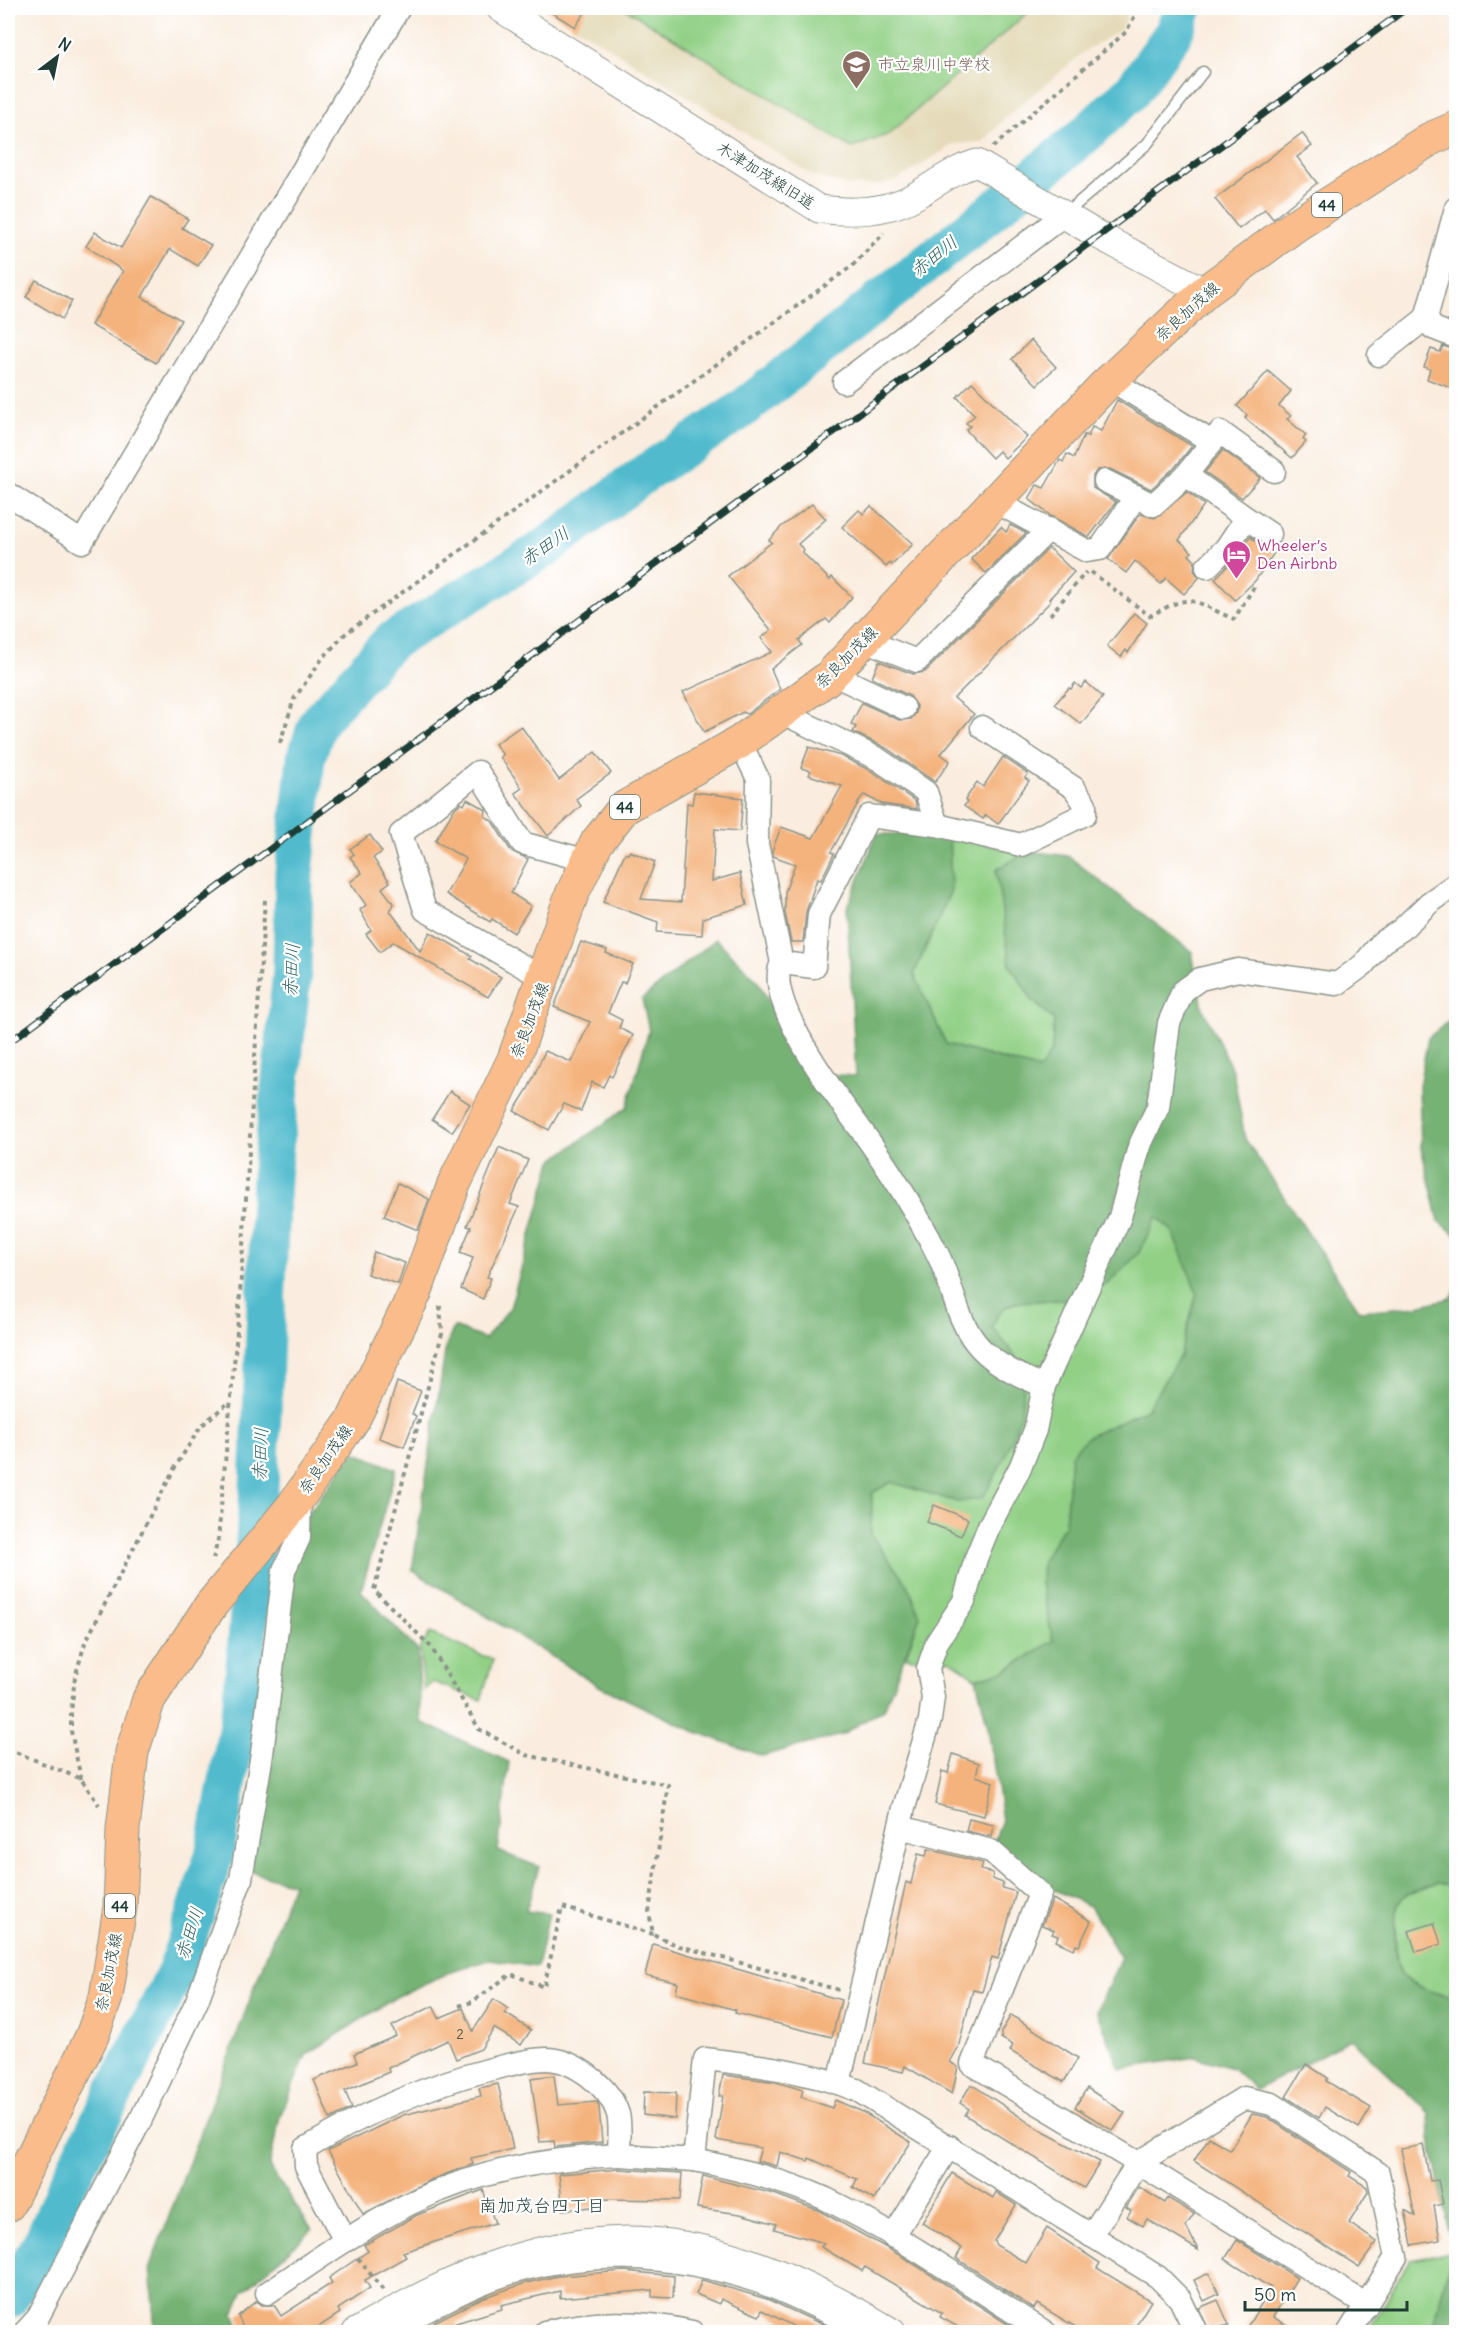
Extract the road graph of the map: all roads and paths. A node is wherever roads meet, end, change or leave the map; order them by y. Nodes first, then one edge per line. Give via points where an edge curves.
1 (399, 8) edge
2 (500, 8) edge
3 (1139, 8) edge
4 (1203, 72) dead end
5 (1456, 128) edge
6 (986, 168) junction
7 (913, 198) junction
8 (1456, 208) edge
9 (1065, 214) junction
10 (1205, 292) junction
11 (1426, 318) junction
12 (1456, 337) edge
13 (1379, 355) dead end
14 (1112, 380) junction
15 (844, 382) dead end
16 (1212, 442) junction
17 (1274, 471) dead end
18 (1186, 475) junction
19 (1105, 481) dead end
20 (8, 494) edge
21 (1136, 496) junction
22 (996, 502) junction
23 (1246, 518) junction
24 (1048, 529) junction
25 (1270, 534) dead end
26 (1207, 567) dead end
27 (1256, 584) dead end
28 (1050, 615) dead end
29 (864, 639) junction
30 (832, 674) junction
31 (904, 708) dead end
32 (783, 713) junction
33 (982, 727) dead end
34 (740, 742) junction
35 (280, 744) dead end
36 (937, 825) junction
37 (588, 861) junction
38 (1456, 884) edge
39 (265, 899) dead end
40 (782, 963) junction
41 (545, 979) junction
42 (440, 1301) dead end
43 (1044, 1386) junction
44 (230, 1401) junction
45 (296, 1501) junction
46 (212, 1563) dead end
47 (8, 1749) edge
48 (81, 1779) junction
49 (900, 1827) junction
50 (123, 1829) junction
51 (652, 1934) junction
52 (860, 1996) junction
53 (459, 2006) dead end
54 (839, 2083) junction
55 (948, 2146) junction
56 (619, 2155) junction
57 (694, 2160) junction
58 (1138, 2163) junction
59 (8, 2205) edge
60 (1091, 2236) junction
61 (893, 2237) junction
62 (345, 2241) junction
63 (267, 2293) dead end
64 (386, 2294) dead end
65 (1367, 2305) junction
66 (26, 2332) edge
67 (356, 2332) edge
68 (388, 2332) edge
69 (545, 2332) edge
70 (692, 2332) edge
71 (869, 2332) edge
72 (892, 2332) edge
73 (1045, 2332) edge
74 (1196, 2332) edge
75 (1349, 2332) edge

1 - 20 street via 82,543
2 - 7 street, 木津加茂線旧道 via 819,209 854,213
3 - 6 path via 1126,32 1008,132
4 - 9 lane via 1146,144
5 - 10 main road, 奈良加茂線 / 44 via 1430,139 1305,219
6 - 7 street, 木津加茂線旧道 via 955,169
6 - 9 street
7 - 35 path via 852,266 345,634 294,699
8 - 11 street
9 - 10 street
9 - 15 street
10 - 14 main road, 奈良加茂線 / 44
11 - 12 street via 1433,328
11 - 13 street
14 - 16 street
14 - 22 main road, 奈良加茂線 / 44
16 - 17 street via 1220,432
16 - 18 street
18 - 21 street via 1153,505
18 - 23 street
19 - 21 street
21 - 24 street via 1100,549 1087,551
22 - 24 street
22 - 29 main road, 奈良加茂線 / 44
23 - 25 street
23 - 26 street via 1226,548
24 - 29 street via 917,661
27 - 28 path via 1234,619 1191,599 1176,601 1150,616 1088,570
29 - 30 main road, 奈良加茂線 / 44
30 - 31 street
30 - 32 main road, 奈良加茂線 / 44
32 - 34 main road, 奈良加茂線 / 44
32 - 36 street via 878,759 926,792
33 - 36 street via 1074,788 1085,804 1085,814 1021,845
34 - 37 main road, 奈良加茂線 / 44 via 624,808 597,842
34 - 40 street via 758,779 757,844
36 - 40 street via 869,816 819,914 814,967
37 - 41 main road, 奈良加茂線 / 44 via 572,894
37 - 41 street via 522,843 478,772 401,834 425,910
38 - 43 street via 1382,942 1362,965 1337,984 1238,970 1200,979 1183,992 1169,1023 1158,1107 1139,1147 1120,1217
39 - 44 path
40 - 43 street via 778,980 795,1028 822,1077 901,1190 939,1256 975,1342 990,1357
41 - 45 main road, 奈良加茂線 / 44 via 514,1059 454,1184 415,1293 353,1420
42 - 51 path via 442,1334 374,1590 431,1647 479,1729 526,1755 668,1785 649,1912
43 - 49 street via 1035,1430 1020,1468 989,1526 964,1601 937,1642 928,1668 933,1697 930,1720
44 - 46 path via 218,1540
44 - 48 path via 201,1426 174,1469 85,1643 70,1713
45 - 50 main road, 奈良加茂線 / 44 via 211,1605 159,1680 142,1716 132,1752
45 - 66 street via 299,1538 284,1570 262,1754 241,1879 197,2001 140,2121 37,2319
47 - 48 path
48 - 50 path via 93,1798
49 - 52 street
49 - 58 street via 991,1851 1040,1894 972,2064
50 - 59 main road, 奈良加茂線 / 44 via 120,1907 106,1997 92,2036
51 - 52 path via 676,1945
51 - 53 path via 562,1907 544,1987 511,1974 472,2002
52 - 54 street
54 - 55 street
54 - 57 street via 705,2059
55 - 60 street
55 - 61 street
56 - 57 street
56 - 62 street via 554,2159 485,2175 412,2202
56 - 62 street via 618,2115 606,2090 565,2061 546,2059 462,2077 386,2105 305,2149 306,2166
57 - 61 street via 788,2184
58 - 60 street
58 - 65 street
58 - 65 street via 1244,2098 1272,2103 1378,2173 1396,2257
60 - 74 street via 1170,2287 1188,2311
61 - 73 street
62 - 63 street
62 - 64 path
65 - 75 street
67 - 72 street via 428,2291 492,2264 562,2245 633,2239 704,2248 738,2257 822,2293
68 - 71 street via 490,2280 550,2264 621,2257 692,2264 727,2272 786,2293
69 - 70 street via 616,2323

